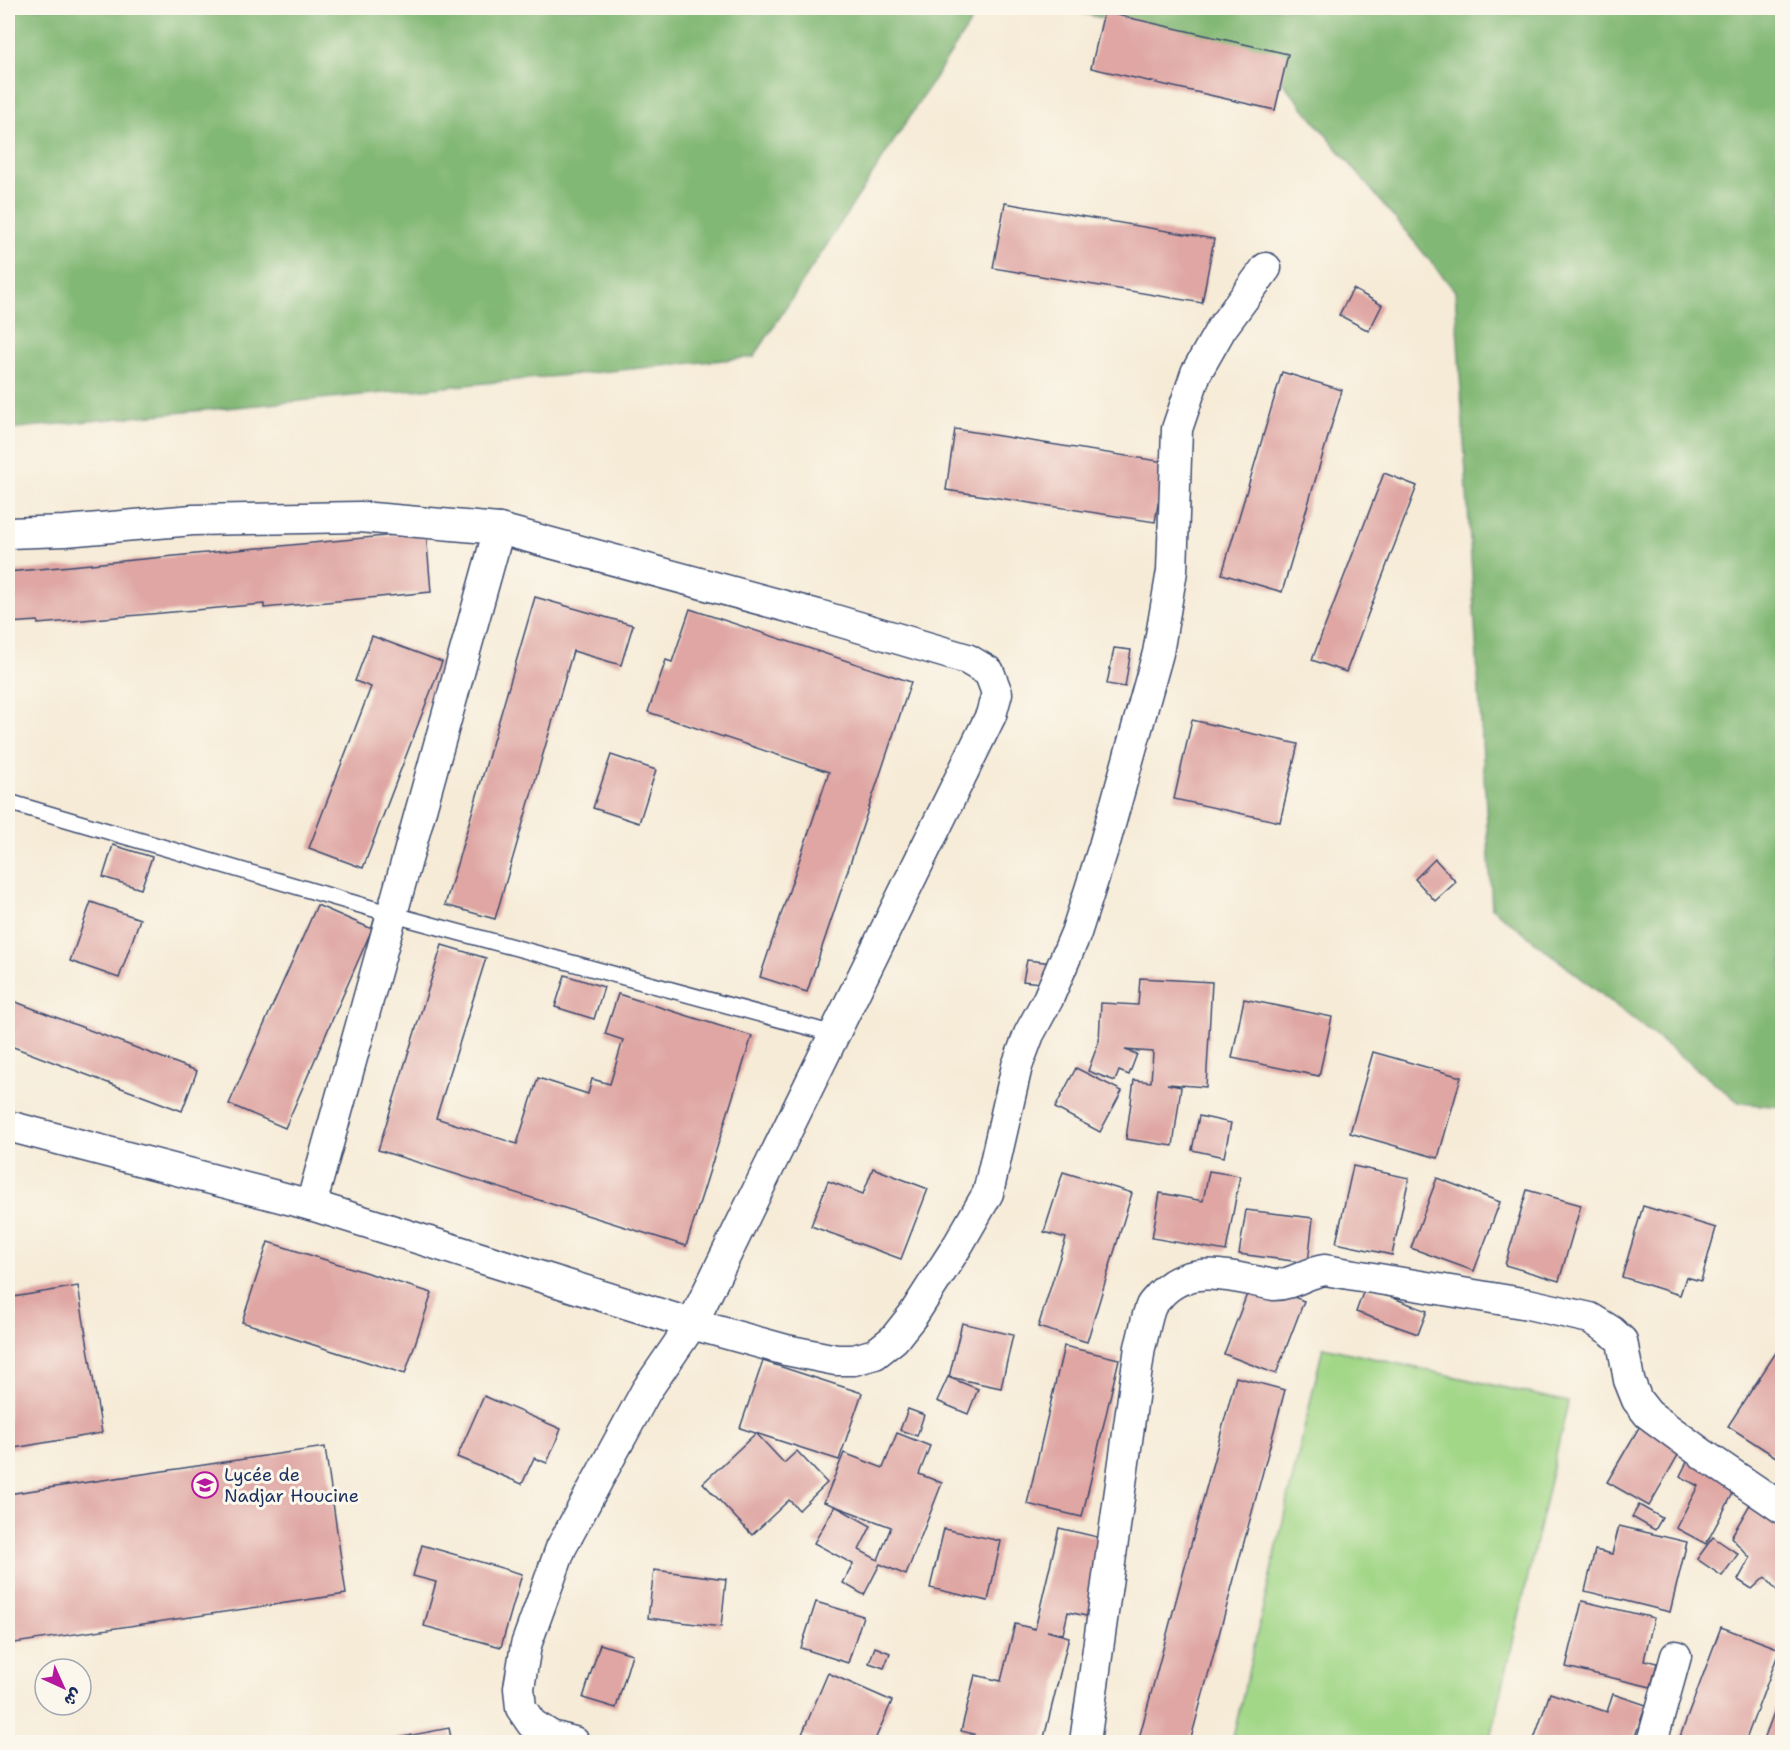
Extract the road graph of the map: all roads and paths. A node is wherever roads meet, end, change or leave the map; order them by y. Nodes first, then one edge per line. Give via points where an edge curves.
1 (1266, 268) dead end
2 (499, 529) junction
3 (8, 533) edge
4 (8, 802) edge
5 (391, 914) junction
6 (834, 1034) junction
7 (8, 1126) edge
8 (311, 1205) junction
9 (692, 1323) junction
10 (1782, 1508) edge
11 (1676, 1656) dead end
12 (574, 1743) edge
13 (1085, 1743) edge
14 (1652, 1743) edge

1 - 9 street via 1221,329 1196,373 1177,429 1172,571 1158,653 1076,933 1017,1066 988,1193 913,1315 894,1339 875,1354 836,1360
2 - 3 street via 360,517 193,520
2 - 5 street
2 - 6 street via 967,659 989,672 997,693 991,715
4 - 5 lane
5 - 6 lane
5 - 8 street
6 - 9 street
7 - 8 street
8 - 9 street
9 - 12 street via 646,1391 561,1548 526,1645 519,1688 521,1708 532,1724 551,1736
10 - 13 street via 1648,1414 1629,1380 1622,1341 1590,1318 1325,1270 1282,1285 1195,1274 1172,1285 1152,1305 1140,1347
11 - 14 street

